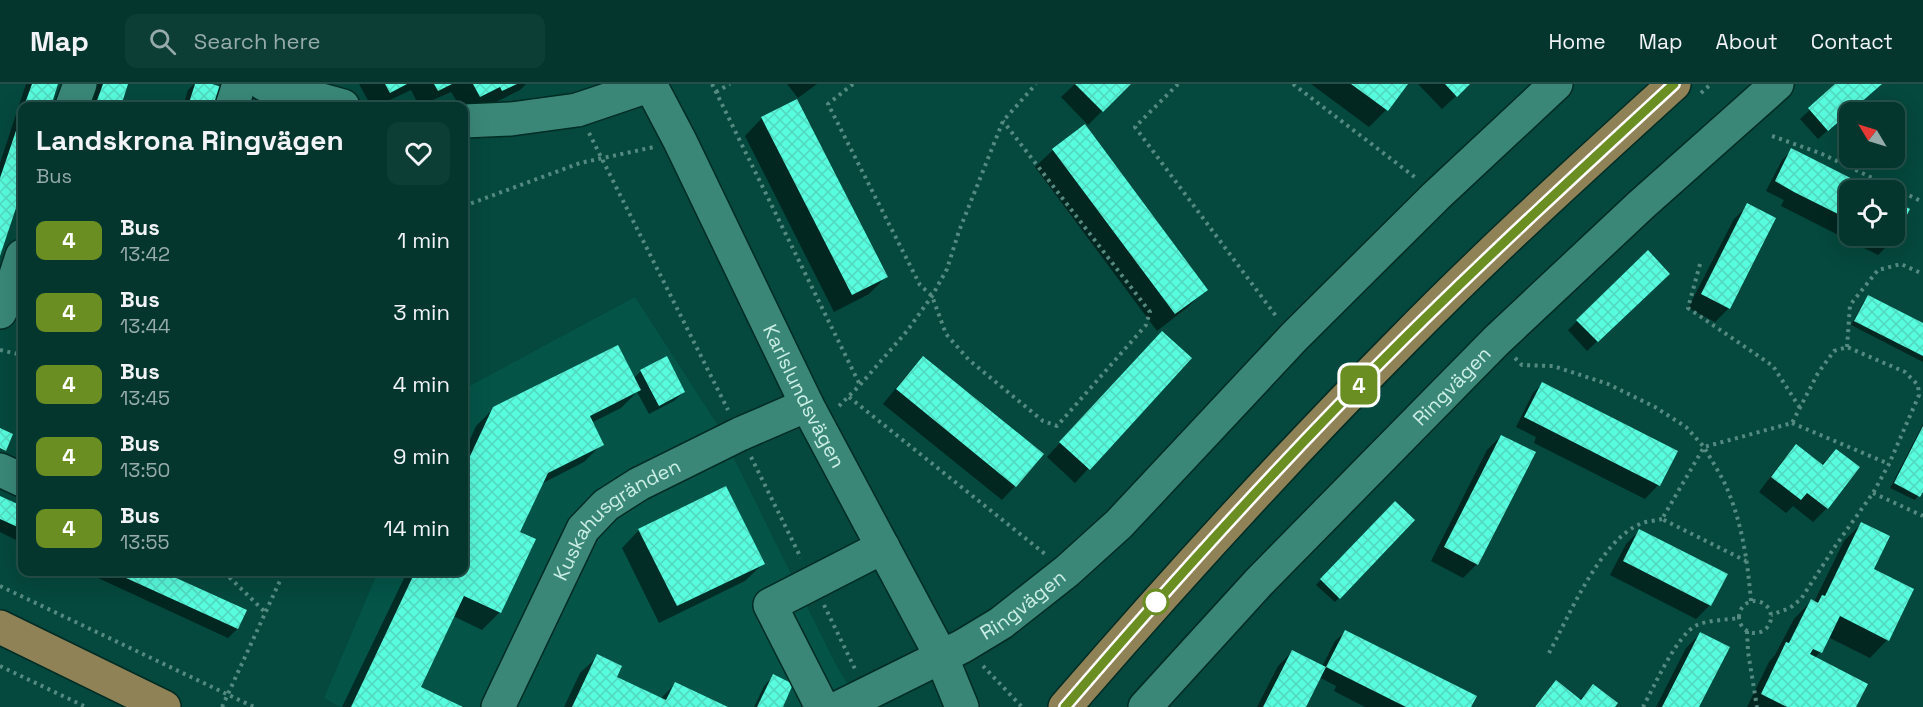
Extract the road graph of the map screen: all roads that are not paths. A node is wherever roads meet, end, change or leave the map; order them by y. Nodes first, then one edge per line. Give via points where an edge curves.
1 (80, 84) edge
2 (239, 84) edge
3 (264, 84) edge
4 (1556, 84) edge
5 (1777, 84) edge
6 (650, 85) edge
7 (1684, 91) edge
8 (594, 98) edge
9 (73, 102) edge
10 (233, 102) edge
11 (328, 102) edge
12 (468, 121) edge
13 (18, 268) edge
14 (0, 312) edge
15 (811, 414) junction
16 (0, 470) edge
17 (18, 478) edge
18 (883, 547) junction
19 (0, 627) edge
20 (952, 651) junction
21 (854, 700) edge
22 (164, 707) edge
23 (498, 707) edge
24 (822, 707) edge
25 (962, 707) edge
26 (1065, 707) edge
27 (1145, 707) edge

1 - 9 street
2 - 10 street
3 - 11 street
4 - 20 street, Ringvägen via 1295,336 1119,524 1001,623
5 - 27 street, Ringvägen via 1496,341 1259,582
6 - 8 street
6 - 15 street, Karlslundsvägen
7 - 26 main road via 1532,214 1396,347 1225,526
8 - 12 street via 511,119
13 - 14 street
15 - 18 street, Karlslundsvägen
15 - 23 street, Kuskahusgränden via 740,434 639,484 606,505 583,529
16 - 17 street
18 - 20 street, Karlslundsvägen
18 - 24 street via 770,605
19 - 22 main road
20 - 21 street, Ringvägen
20 - 25 street, Karlslundsvägen

